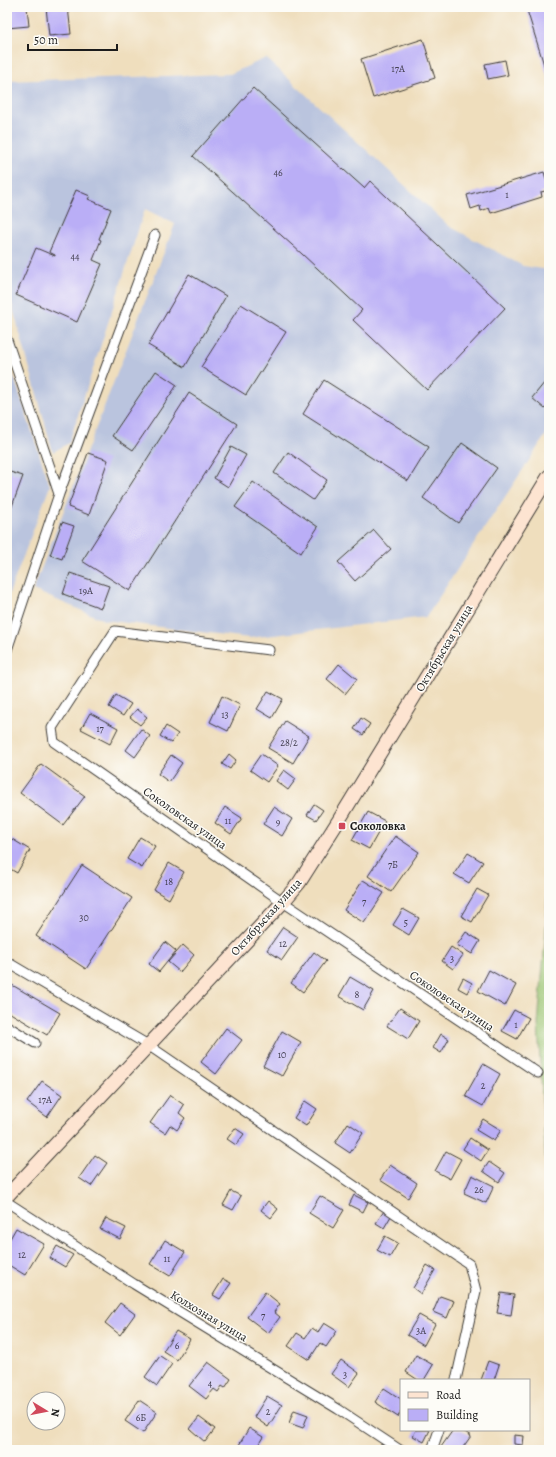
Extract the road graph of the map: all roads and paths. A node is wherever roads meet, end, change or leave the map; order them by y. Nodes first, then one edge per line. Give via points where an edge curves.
1 (155, 235) dead end
2 (7, 340) edge
3 (549, 476) edge
4 (59, 494) junction
5 (7, 650) edge
6 (269, 650) dead end
7 (283, 902) junction
8 (7, 962) edge
9 (7, 1026) edge
10 (35, 1043) dead end
11 (148, 1045) junction
12 (538, 1073) dead end
13 (7, 1196) edge
14 (7, 1202) edge
15 (456, 1379) edge
16 (439, 1431) edge
17 (400, 1450) edge
18 (432, 1450) edge

1 - 4 street
2 - 4 street
3 - 7 street, Октябрьская улица via 339,820 299,883
4 - 5 street
6 - 7 street, Соколовская улица via 115,631 52,728 54,742
7 - 11 street, Октябрьская улица
7 - 12 street, Соколовская улица
8 - 11 street
9 - 10 street
11 - 13 street, Октябрьская улица
11 - 15 street via 469,1264 476,1291
14 - 17 street, Колхозная улица
16 - 18 street

